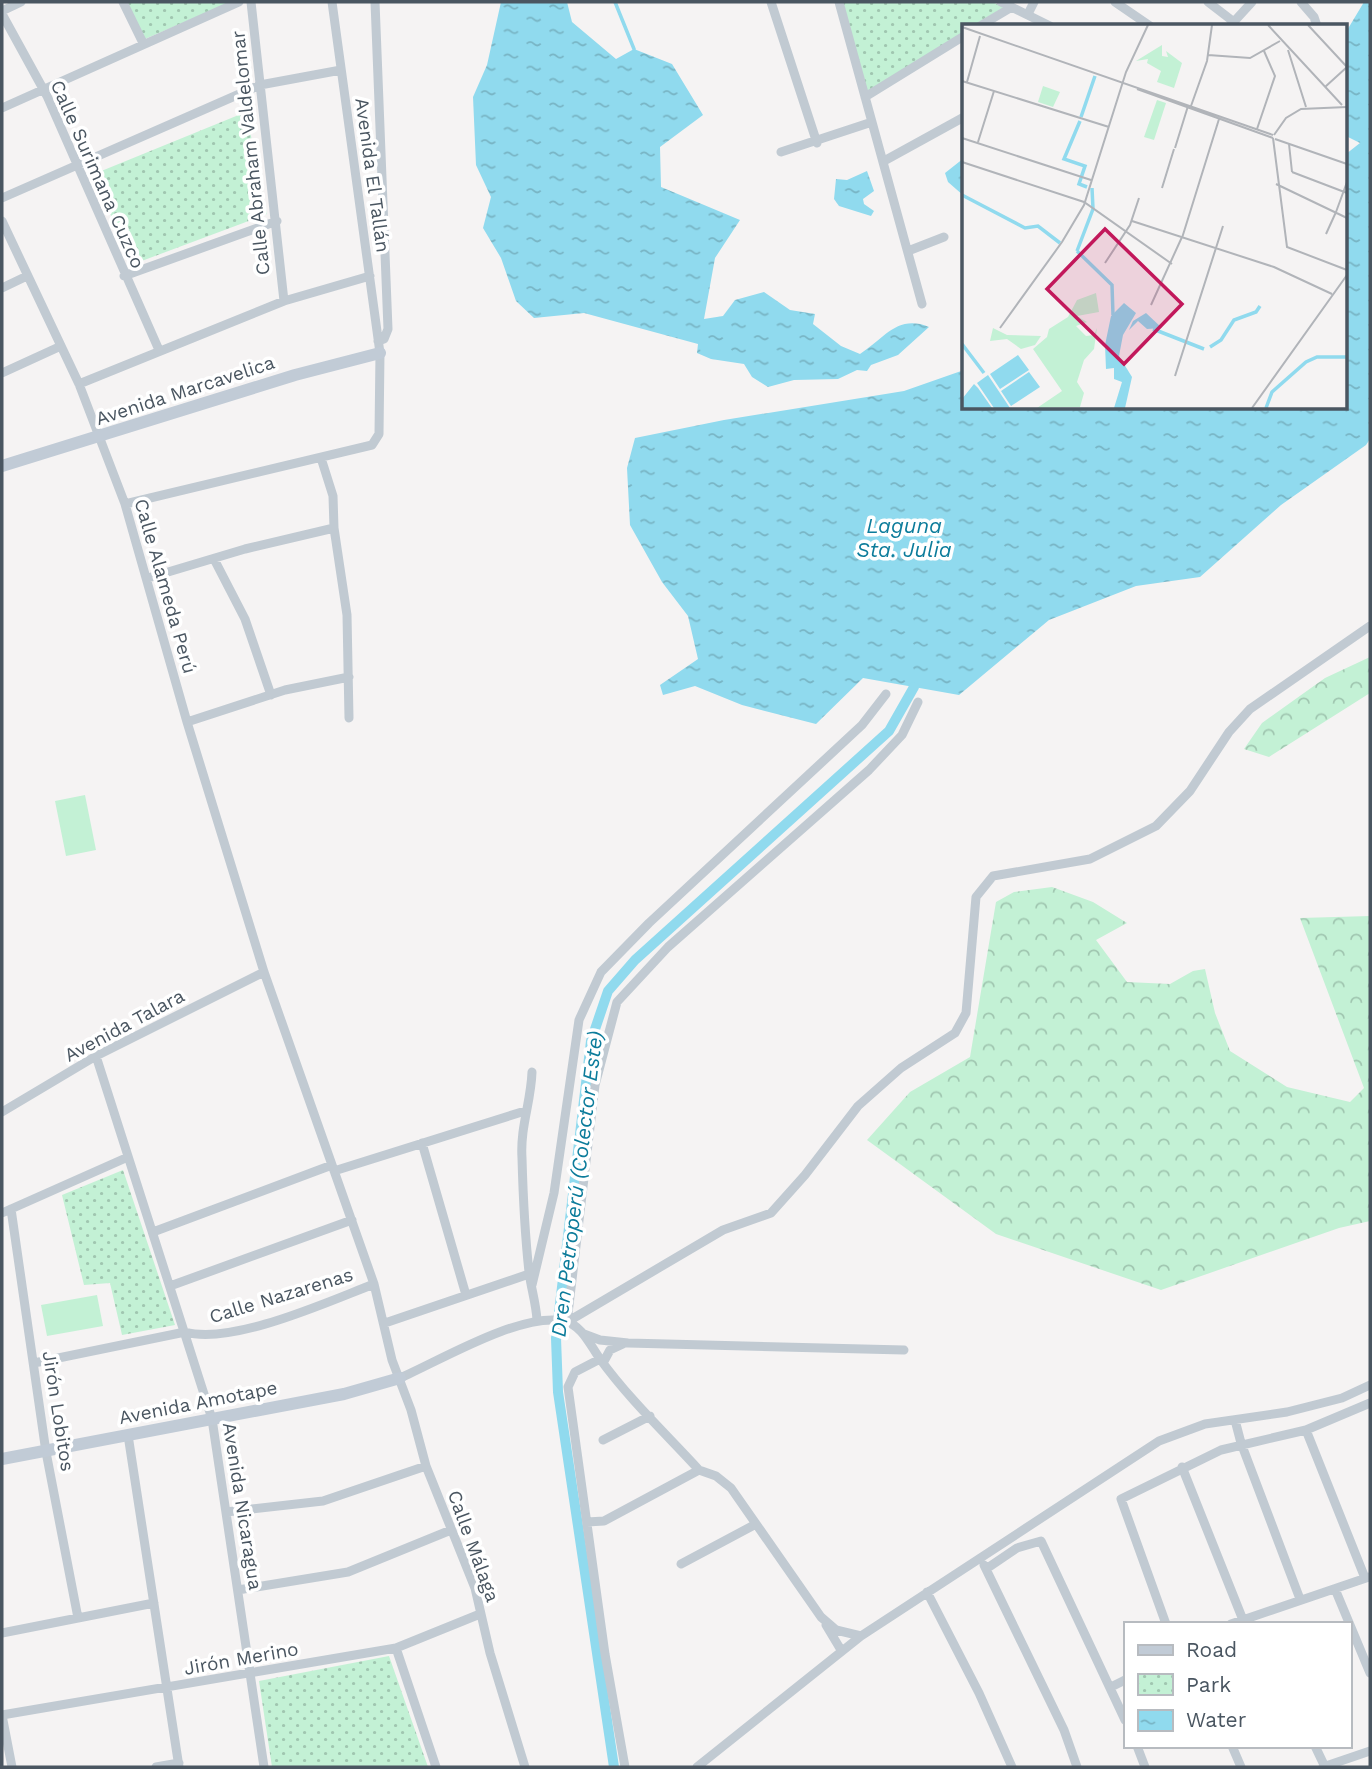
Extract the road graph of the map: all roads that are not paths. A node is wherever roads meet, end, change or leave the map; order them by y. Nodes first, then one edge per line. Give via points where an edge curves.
1 (21, 2) edge
2 (123, 2) edge
3 (239, 2) edge
4 (251, 2) edge
5 (332, 2) edge
6 (375, 2) edge
7 (771, 2) edge
8 (839, 2) edge
9 (1001, 2) edge
10 (1034, 2) edge
11 (1115, 2) edge
12 (1208, 2) edge
13 (1252, 2) edge
14 (1307, 4) edge
15 (1012, 7) junction
16 (2, 12) edge
17 (1028, 14) junction
18 (983, 24) edge
19 (1046, 24) edge
20 (1147, 24) edge
21 (1232, 24) edge
22 (1316, 24) edge
23 (962, 37) edge
24 (143, 43) junction
25 (341, 70) junction
26 (260, 85) junction
27 (41, 88) junction
28 (865, 97) junction
29 (2, 108) edge
30 (962, 118) edge
31 (872, 122) junction
32 (817, 143) junction
33 (781, 152) dead end
34 (884, 161) junction
35 (75, 165) junction
36 (2, 198) edge
37 (2, 221) edge
38 (276, 221) junction
39 (944, 237) dead end
40 (908, 251) junction
41 (27, 275) junction
42 (124, 276) junction
43 (369, 276) junction
44 (2, 288) edge
45 (284, 301) junction
46 (922, 304) dead end
47 (61, 346) junction
48 (379, 347) junction
49 (159, 350) junction
50 (2, 373) edge
51 (79, 384) junction
52 (100, 437) junction
53 (321, 458) junction
54 (2, 466) edge
55 (125, 504) junction
56 (334, 528) junction
57 (214, 558) junction
58 (148, 578) junction
59 (1370, 626) edge
60 (349, 677) junction
61 (886, 694) dead end
62 (271, 695) junction
63 (918, 702) dead end
64 (349, 718) dead end
65 (187, 722) junction
66 (264, 972) junction
67 (96, 1056) junction
68 (532, 1072) dead end
69 (525, 1111) junction
70 (2, 1112) edge
71 (422, 1143) junction
72 (128, 1157) junction
73 (333, 1168) junction
74 (6, 1211) edge
75 (352, 1220) junction
76 (153, 1232) junction
77 (529, 1274) junction
78 (374, 1284) junction
79 (532, 1285) junction
80 (170, 1286) junction
81 (466, 1295) junction
82 (537, 1320) junction
83 (567, 1322) junction
84 (385, 1323) junction
85 (185, 1332) junction
86 (584, 1334) junction
87 (628, 1343) junction
88 (904, 1350) dead end
89 (602, 1361) junction
90 (34, 1363) junction
91 (400, 1378) junction
92 (1370, 1385) edge
93 (1369, 1406) edge
94 (650, 1416) junction
95 (212, 1419) junction
96 (1235, 1420) junction
97 (1306, 1430) junction
98 (128, 1435) junction
99 (603, 1440) dead end
100 (1241, 1443) junction
101 (47, 1452) junction
102 (2, 1459) edge
103 (426, 1466) junction
104 (1182, 1467) junction
105 (699, 1470) junction
106 (226, 1512) junction
107 (587, 1521) junction
108 (756, 1524) junction
109 (451, 1530) junction
110 (980, 1557) junction
111 (681, 1564) dead end
112 (986, 1569) junction
113 (1368, 1578) edge
114 (1335, 1589) junction
115 (238, 1590) junction
116 (927, 1592) junction
117 (1300, 1599) junction
118 (154, 1603) junction
119 (480, 1614) junction
120 (821, 1617) junction
121 (78, 1618) junction
122 (1243, 1620) junction
123 (1165, 1622) edge
124 (1237, 1622) edge
125 (1349, 1622) edge
126 (1351, 1628) edge
127 (2, 1633) edge
128 (861, 1636) junction
129 (396, 1648) junction
130 (841, 1650) junction
131 (250, 1674) junction
132 (1370, 1674) edge
133 (1124, 1680) edge
134 (1111, 1687) junction
135 (167, 1688) junction
136 (2, 1715) edge
137 (1124, 1718) edge
138 (1138, 1748) edge
139 (1234, 1748) edge
140 (1316, 1748) edge
141 (1370, 1751) edge
142 (179, 1765) edge
143 (12, 1767) edge
144 (156, 1767) edge
145 (264, 1767) edge
146 (436, 1767) edge
147 (525, 1767) edge
148 (625, 1767) edge
149 (697, 1767) edge
150 (1012, 1767) edge
151 (1077, 1767) edge
152 (1145, 1767) edge
153 (1241, 1767) edge
154 (1324, 1767) edge

1 - 16 street
2 - 24 street
3 - 24 street
4 - 26 street, Calle Abraham Valdelomar
5 - 25 street, Avenida El Tallán
6 - 48 street via 388,329
7 - 32 street
8 - 28 street
9 - 15 street
10 - 17 street
11 - 20 street
12 - 21 street
13 - 21 street
14 - 22 street
15 - 17 street
15 - 18 street
16 - 27 street, Calle Surimana Cuzco
17 - 19 street
23 - 28 street
24 - 27 street
25 - 26 street
25 - 43 street, Avenida El Tallán
26 - 35 street
26 - 38 street, Calle Abraham Valdelomar
27 - 29 street
27 - 35 street, Calle Surimana Cuzco
28 - 31 street
30 - 34 street
31 - 32 street
31 - 34 street
32 - 33 street
34 - 40 street
35 - 36 street
35 - 42 street, Calle Surimana Cuzco
37 - 41 street, Calle Alameda Perú
38 - 42 street
38 - 45 street, Calle Abraham Valdelomar
39 - 40 street
40 - 46 street
41 - 44 street
41 - 47 street, Calle Alameda Perú
42 - 49 street, Calle Surimana Cuzco
43 - 45 street
43 - 48 street, Avenida El Tallán
45 - 49 street
47 - 50 street
47 - 51 street, Calle Alameda Perú
48 - 52 street, Avenida Marcavelica
48 - 53 street via 379,435 372,445
49 - 51 street
51 - 52 street, Calle Alameda Perú
52 - 54 street, Avenida Marcavelica
52 - 55 street, Calle Alameda Perú
53 - 55 street
53 - 56 street via 333,496
55 - 58 street, Calle Alameda Perú
56 - 57 street
56 - 60 street via 347,615
57 - 58 street
57 - 62 street via 253,639
58 - 65 street, Calle Alameda Perú
59 - 83 street via 1250,709 1190,791 1156,826 1090,859 1008,872 986,882 976,897 966,1013 955,1033 901,1068 858,1106 771,1213 723,1230
60 - 62 street
60 - 64 street
61 - 79 street via 862,725 601,972 579,1020 554,1193
62 - 65 street
63 - 83 street via 902,734 869,770 668,947 617,1002 594,1085
65 - 66 street, Calle Alameda Perú
66 - 67 street, Avenida Talara
66 - 73 street, Calle Alameda Perú
67 - 70 street, Avenida Talara
67 - 72 street, Avenida Nicaragua
68 - 69 street via 532,1097
69 - 71 street
69 - 77 street via 522,1157
71 - 73 street
71 - 81 street
72 - 74 street
72 - 76 street, Avenida Nicaragua
73 - 75 street, Calle Málaga
73 - 76 street
74 - 90 street, Jirón Lobitos
75 - 78 street, Calle Málaga
75 - 80 street
76 - 80 street, Avenida Nicaragua
77 - 79 street
77 - 81 street
78 - 84 street, Calle Málaga
78 - 85 street, Calle Nazarenas via 233,1332 209,1337
79 - 82 street
80 - 85 street, Avenida Nicaragua
81 - 84 street
82 - 83 street
82 - 91 street
83 - 86 street
84 - 91 street, Calle Málaga
85 - 90 street, Calle Nazarenas
85 - 95 street, Avenida Nicaragua
86 - 87 street
86 - 89 street
87 - 88 street
87 - 89 street via 610,1350
89 - 94 street
89 - 107 street via 575,1372 568,1387
90 - 101 street, Jirón Lobitos
91 - 95 street, Avenida Amotape via 344,1394
91 - 103 street, Calle Málaga
92 - 96 street via 1298,1410
93 - 97 street
94 - 99 street
94 - 105 street
95 - 98 street, Avenida Amotape
95 - 106 street, Avenida Nicaragua
96 - 100 street
96 - 110 street via 1205,1424 1159,1441
97 - 100 street
97 - 113 street
98 - 101 street, Avenida Amotape
98 - 118 street
100 - 104 street
100 - 117 street
101 - 102 street, Avenida Amotape
101 - 121 street, Jirón Lobitos
103 - 106 street via 323,1501
103 - 109 street, Calle Málaga
104 - 122 street
104 - 123 street via 1121,1499
105 - 107 street via 604,1521
105 - 108 street via 731,1488
106 - 115 street, Avenida Nicaragua
107 - 148 street
108 - 111 street
108 - 120 street
109 - 115 street via 348,1572
109 - 119 street, Calle Málaga via 475,1588
110 - 112 street
110 - 116 street
112 - 134 street via 1017,1548 1041,1541
112 - 151 street via 1064,1730
113 - 114 street
114 - 117 street
114 - 125 street
115 - 131 street, Avenida Nicaragua
116 - 128 street
116 - 150 street
117 - 122 street
118 - 121 street
118 - 135 street
119 - 129 street, Jirón Merino
119 - 147 street, Calle Málaga
120 - 128 street via 836,1630
120 - 130 street
121 - 127 street
122 - 124 street
126 - 132 street
128 - 130 street
129 - 131 street, Jirón Merino
129 - 146 street
130 - 149 street
131 - 135 street, Jirón Merino
131 - 145 street, Avenida Nicaragua
133 - 134 street
134 - 137 street
135 - 136 street, Jirón Merino
135 - 142 street
136 - 143 street
138 - 152 street
139 - 153 street
140 - 154 street
141 - 154 street
142 - 144 street

